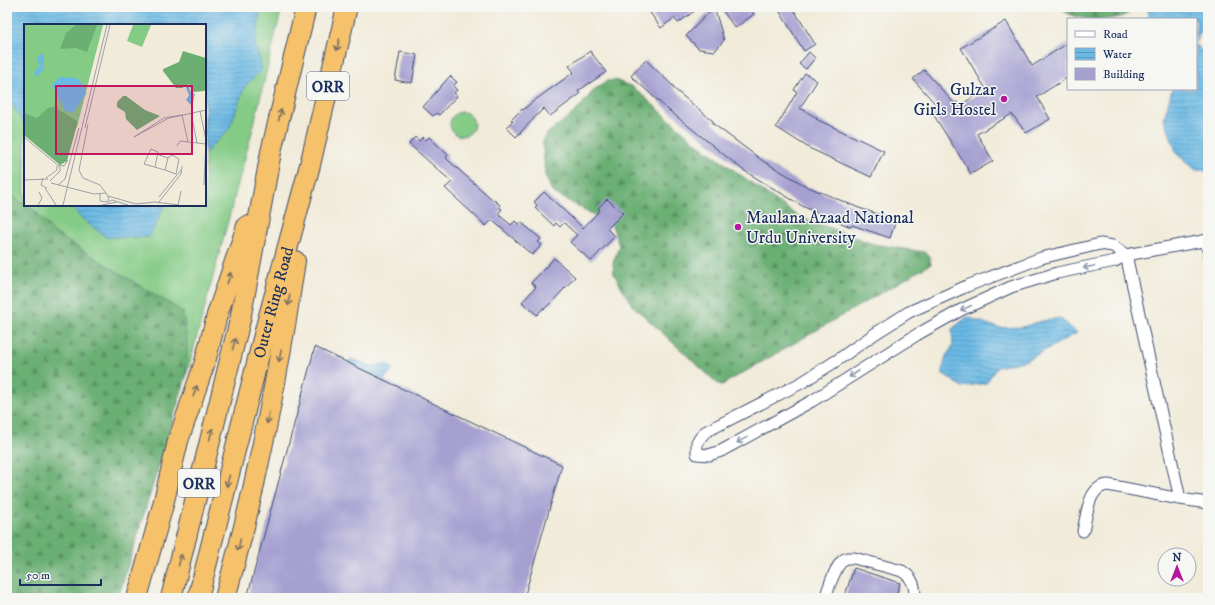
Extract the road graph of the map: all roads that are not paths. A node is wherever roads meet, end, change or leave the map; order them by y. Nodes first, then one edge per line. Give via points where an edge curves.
1 (306, 7) edge
2 (347, 7) edge
3 (271, 152) junction
4 (1207, 244) edge
5 (1126, 255) junction
6 (275, 329) junction
7 (178, 441) junction
8 (1180, 499) junction
9 (1208, 503) edge
10 (1083, 531) dead end
11 (124, 598) edge
12 (137, 598) edge
13 (171, 598) edge
14 (198, 598) edge
15 (225, 598) edge
16 (825, 598) edge
17 (915, 598) edge

3 -> 1 highway, Outer Ring Road / ORR
2 -> 6 highway, Outer Ring Road / ORR
7 -> 3 highway, ORR
13 -> 3 highway, Outer Ring Road / ORR via 240,320
4 - 5 street
5 -> 5 street via 1115,261 1011,287 961,310 812,401 721,451 709,455 698,454 697,442 705,432 836,362 909,312 967,286 1042,258 1100,244 1113,246
5 - 8 street
6 -> 14 highway, Outer Ring Road / ORR via 254,375
6 -> 15 highway, ORR via 274,380 253,489
7 - 11 highway, ORR via 156,480
7 - 12 highway, ORR
8 - 9 street
8 - 10 street via 1102,485 1092,495
16 - 17 street via 842,561 854,558 902,571 913,582

